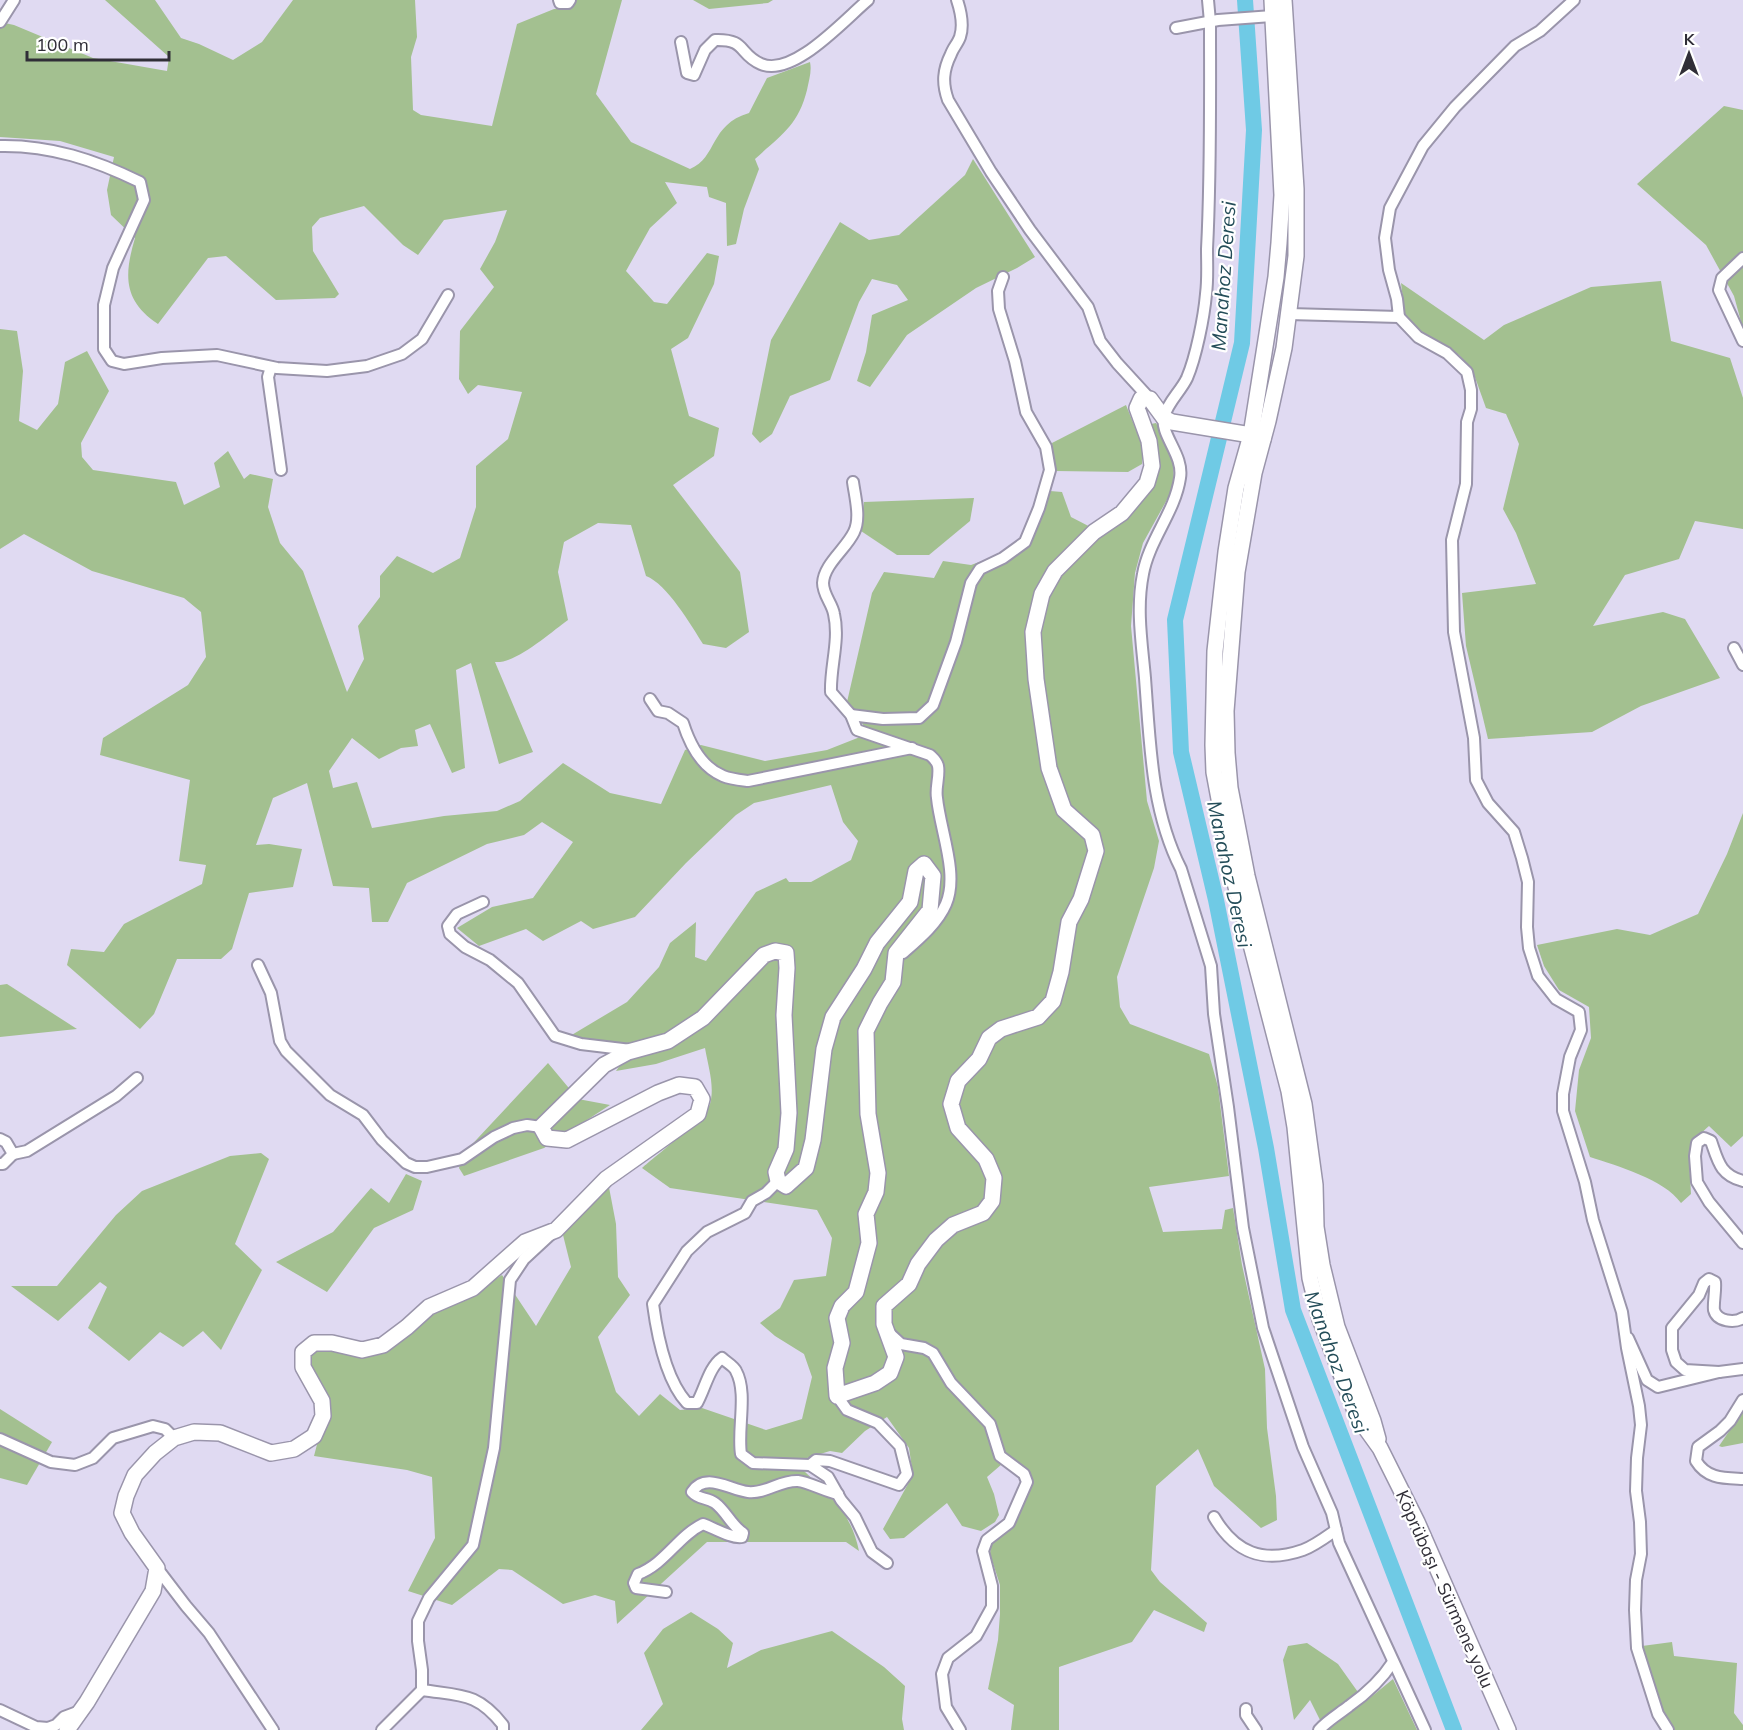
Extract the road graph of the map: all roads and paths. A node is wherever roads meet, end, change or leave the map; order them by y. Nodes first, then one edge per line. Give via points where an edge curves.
1 (14, 0) edge
2 (559, 0) edge
3 (570, 0) edge
4 (868, 0) edge
5 (957, 0) edge
6 (1208, 0) edge
7 (1284, 0) edge
8 (1574, 0) edge
9 (1270, 10) edge
10 (1214, 21) junction
11 (0, 22) edge
12 (1176, 28) dead end
13 (681, 42) dead end
14 (0, 146) edge
15 (1743, 258) edge
16 (1003, 277) dead end
17 (448, 295) dead end
18 (1289, 314) junction
19 (1399, 317) junction
20 (1743, 341) edge
21 (271, 367) junction
22 (1150, 399) junction
23 (1168, 420) junction
24 (1251, 436) junction
25 (281, 470) dead end
26 (853, 482) dead end
27 (1734, 648) dead end
28 (1743, 665) edge
29 (650, 699) dead end
30 (851, 715) junction
31 (912, 748) junction
32 (483, 902) dead end
33 (258, 965) dead end
34 (894, 968) junction
35 (634, 1050) junction
36 (137, 1078) dead end
37 (541, 1127) junction
38 (0, 1139) edge
39 (13, 1154) junction
40 (0, 1164) edge
41 (778, 1181) junction
42 (1743, 1181) edge
43 (556, 1230) junction
44 (1743, 1243) edge
45 (1743, 1318) edge
46 (887, 1331) junction
47 (1625, 1333) junction
48 (1743, 1369) edge
49 (1719, 1372) junction
50 (837, 1396) junction
51 (1743, 1400) edge
52 (174, 1438) junction
53 (0, 1439) edge
54 (810, 1465) junction
55 (1743, 1479) edge
56 (837, 1494) junction
57 (1214, 1517) dead end
58 (1336, 1530) junction
59 (886, 1563) dead end
60 (157, 1568) junction
61 (666, 1593) dead end
62 (1393, 1662) junction
63 (422, 1690) junction
64 (0, 1710) edge
65 (1246, 1710) dead end
66 (80, 1711) junction
67 (67, 1730) edge
68 (273, 1730) edge
69 (382, 1730) edge
70 (503, 1730) edge
71 (960, 1730) edge
72 (1256, 1730) edge
73 (1319, 1730) edge
74 (1425, 1730) edge
75 (1508, 1730) edge
76 (1668, 1730) edge

1 - 11 street
2 - 3 street
4 - 13 street via 812,48 783,65 767,66 750,58 737,43 715,40 705,50 694,75 687,73
5 - 22 street via 962,26 944,71 948,100 1030,230 1088,307 1100,341
6 - 10 street
7 - 18 street via 1297,228
8 - 19 street via 1515,46 1423,146 1390,208 1385,238
9 - 10 street
9 - 24 street via 1282,195 1276,277
10 - 12 street
10 - 23 street via 1206,293 1187,378
14 - 21 street via 68,153 140,182 144,200 113,268 104,305 104,349 112,360 123,364 217,355
15 - 20 street via 1722,278 1719,290
16 - 30 street via 998,291 999,309 1026,412 1046,447 1050,470 1040,508 1025,542 980,568 971,583 956,642 933,705 919,717 883,719
17 - 21 street via 422,339 402,354 367,366 327,371
18 - 19 street
18 - 24 street
19 - 47 street via 1418,337 1447,353 1467,372 1471,409 1467,422 1466,483 1452,540 1454,632 1474,738 1476,780 1488,803 1514,832 1528,882 1529,948 1538,976 1556,999 1579,1012 1581,1030 1570,1057 1563,1111
21 - 25 street via 268,376
22 - 23 street
22 - 46 street via 1141,399 1137,408 1149,441 1152,466 1147,483 1122,513 1094,532 1055,571 1042,594 1033,633 1048,768 1064,810 1092,836 1096,851 1081,899 1069,922 1053,1000 1038,1017 1002,1029 989,1038 979,1059 957,1081 951,1104 958,1128 986,1159 994,1178 992,1201 983,1213 953,1225 936,1240 909,1284 884,1306
23 - 24 street
23 - 58 street via 1166,430 1178,454 1181,474 1177,494 1149,550 1142,576 1139,621 1153,780 1211,966 1243,1228 1263,1328
24 - 75 street, Köprübaşı - Sürmene yolu via 1236,488 1222,581 1215,651 1214,772 1234,879 1289,1091 1310,1278 1320,1319 1357,1416 1380,1448 1417,1522
26 - 30 street via 857,506 854,532 823,582 834,614 836,646 831,692
27 - 28 street
29 - 31 street via 658,711 683,723 699,759 723,776 748,781
30 - 31 street via 857,730
31 - 34 street via 930,755 938,767 936,795 951,886 941,914 902,954
32 - 35 street via 457,914 448,926 450,934 518,983 555,1036 581,1044
33 - 37 street via 271,993 280,1041 286,1051 330,1095 363,1115 406,1163 427,1167 455,1161 513,1128
34 - 41 street via 896,953 930,910 933,876 924,864 916,871 910,902 877,943 833,1017 824,1049 806,1168 786,1186
34 - 50 street via 893,982 866,1031 868,1114 878,1173 876,1192 866,1214 869,1243 856,1292 837,1317 842,1343 835,1368
35 - 37 street via 603,1065
35 - 41 street via 668,1041 703,1018 764,955 786,953 784,1015 789,1113 786,1149 776,1172
36 - 39 street via 116,1096 27,1151
37 - 43 street via 547,1138 567,1140 679,1085 695,1087 702,1099 698,1114 606,1179
38 - 39 street
39 - 40 street
41 - 54 street via 752,1201 745,1213 707,1233 687,1251 653,1304 666,1364 682,1398 687,1403 697,1403 715,1363 722,1358 736,1370 742,1391 741,1454 753,1463
42 - 44 street via 1722,1169 1711,1141 1704,1138 1696,1143 1698,1182 1709,1202
43 - 52 street via 525,1242 473,1288 429,1307 383,1345 362,1350 314,1343 303,1352 303,1367 322,1401 323,1416 314,1436 294,1449 271,1454 220,1433 194,1432
43 - 63 street via 524,1259 510,1280 494,1448 473,1545 429,1598 418,1621
45 - 49 street via 1726,1321 1717,1316 1715,1282 1709,1279 1672,1328 1676,1362 1685,1370
46 - 50 street via 896,1357 890,1373 875,1383
46 - 71 street via 901,1344 933,1353 951,1383 990,1424 1000,1456 1024,1474 1027,1482 1009,1523 987,1540 983,1551 992,1586 992,1607 976,1636 948,1658 942,1674 946,1707
47 - 49 street via 1647,1380 1658,1387
47 - 76 street via 1641,1425 1636,1458 1641,1554 1636,1580 1637,1648 1658,1714
48 - 49 street
50 - 54 street via 847,1410 878,1423 900,1446 907,1474 898,1485 830,1461 816,1460
51 - 55 street via 1730,1421 1698,1448 1696,1461 1702,1471 1714,1476
52 - 53 street via 153,1426 113,1438 93,1458 75,1465 51,1462
52 - 60 street via 154,1453 135,1476 122,1513
54 - 56 street via 828,1477
56 - 59 street via 855,1517 872,1552
56 - 61 street via 801,1481 750,1492 717,1482 694,1488 692,1492 700,1499 715,1503 743,1533 742,1537 703,1524 690,1530 661,1562 638,1574 634,1582 636,1588
57 - 58 street via 1223,1533 1247,1552 1274,1555 1303,1550
58 - 62 street via 1355,1582
60 - 66 street via 153,1591
60 - 68 street via 209,1633
62 - 73 street via 1384,1675
62 - 74 street
63 - 69 street
63 - 70 street via 473,1698 492,1711
64 - 66 street via 36,1727 48,1728
65 - 72 street
66 - 67 street

